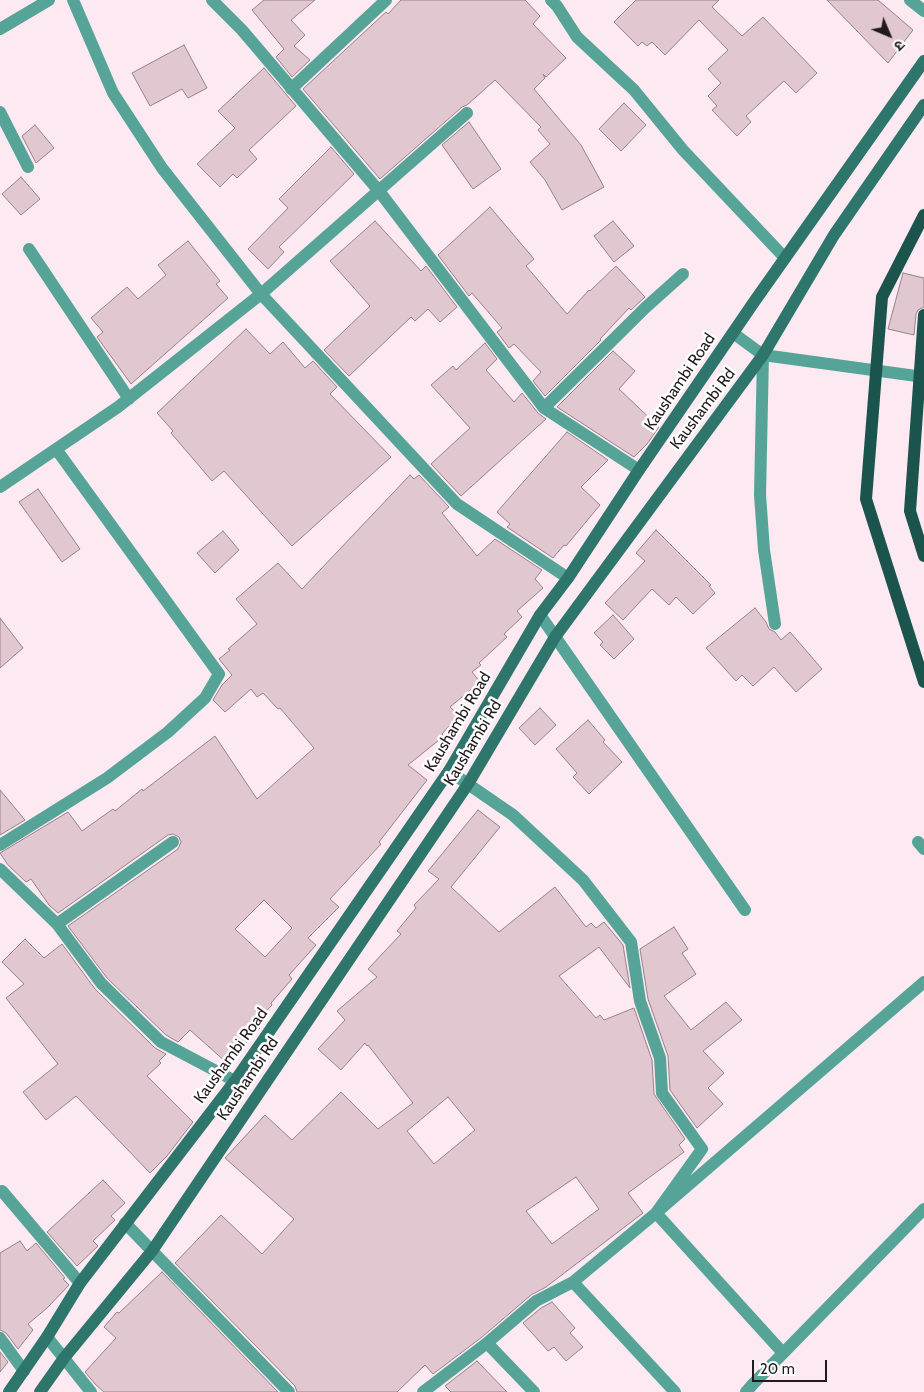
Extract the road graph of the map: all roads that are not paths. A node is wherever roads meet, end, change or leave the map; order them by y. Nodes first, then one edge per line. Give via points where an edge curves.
1 (49, 0) edge
2 (73, 0) edge
3 (212, 0) edge
4 (386, 0) edge
5 (551, 0) edge
6 (910, 0) edge
7 (924, 11) edge
8 (0, 29) edge
9 (924, 62) edge
10 (291, 88) junction
11 (924, 104) edge
12 (0, 112) edge
13 (467, 113) dead end
14 (28, 167) dead end
15 (379, 191) junction
16 (924, 215) edge
17 (29, 249) dead end
18 (785, 258) junction
19 (684, 274) dead end
20 (261, 294) junction
21 (924, 315) edge
22 (733, 333) junction
23 (763, 355) junction
24 (924, 377) edge
25 (129, 399) junction
26 (544, 408) junction
27 (56, 449) junction
28 (639, 470) junction
29 (0, 487) edge
30 (924, 556) edge
31 (568, 578) junction
32 (540, 615) junction
33 (775, 624) dead end
34 (555, 636) junction
35 (924, 682) edge
36 (449, 771) junction
37 (468, 784) junction
38 (172, 842) dead end
39 (0, 845) edge
40 (0, 869) edge
41 (745, 910) dead end
42 (57, 924) junction
43 (924, 982) edge
44 (235, 1082) junction
45 (2, 1191) dead end
46 (924, 1209) edge
47 (656, 1213) junction
48 (125, 1223) junction
49 (152, 1251) junction
50 (572, 1282) junction
51 (80, 1283) junction
52 (47, 1337) junction
53 (0, 1338) edge
54 (487, 1342) junction
55 (783, 1353) junction
56 (64, 1358) junction
57 (24, 1370) junction
58 (9, 1392) edge
59 (40, 1392) edge
60 (91, 1392) edge
61 (289, 1392) edge
62 (423, 1392) edge
63 (534, 1392) edge
64 (675, 1392) edge
65 (746, 1392) edge

1 - 8 street
2 - 20 street via 113,93 162,168
3 - 10 street
4 - 10 street
5 - 18 street via 577,37 634,90 682,150
6 - 7 street
9 - 18 main road, Kaushambi Road
10 - 15 street
11 - 23 main road, Kaushambi Rd via 834,235
12 - 14 street
13 - 15 street
15 - 20 street
15 - 26 street
16 - 35 main road, bridge via 882,297 866,499
17 - 25 street
18 - 22 main road, Kaushambi Road
19 - 26 street
20 - 25 street
20 - 31 street via 457,504
21 - 30 main road, bridge via 910,511
22 - 23 street
22 - 28 main road, Kaushambi Road
23 - 24 street
23 - 33 street via 760,495
23 - 34 main road, Kaushambi Rd
25 - 27 street
26 - 28 street
27 - 29 street
27 - 39 street via 219,674 205,698 168,732 107,778
28 - 31 main road, Kaushambi Road
31 - 32 main road, Kaushambi Road
32 - 34 street
32 - 36 main road, Kaushambi Road
34 - 37 main road, Kaushambi Rd
34 - 41 street
36 - 37 street
36 - 44 main road, Kaushambi Road
37 - 47 street via 513,815 583,880 631,942 640,1001 660,1058 662,1093 702,1149
37 - 49 main road, Kaushambi Rd
38 - 42 street
40 - 42 street
42 - 44 street via 100,983 161,1042
43 - 47 street
44 - 48 main road, Kaushambi Road
45 - 51 street
46 - 55 street
47 - 50 street
47 - 55 street
48 - 49 street
48 - 51 main road, Kaushambi Road
49 - 56 main road, Kaushambi Rd
49 - 61 street
50 - 54 street via 536,1301
50 - 64 street
51 - 52 main road, Kaushambi Road
52 - 56 street
52 - 57 main road, Kaushambi Road
53 - 57 street
54 - 62 street
54 - 63 street
55 - 65 street
56 - 59 main road, Kaushambi Rd
56 - 60 street
57 - 58 main road, Kaushambi Road

